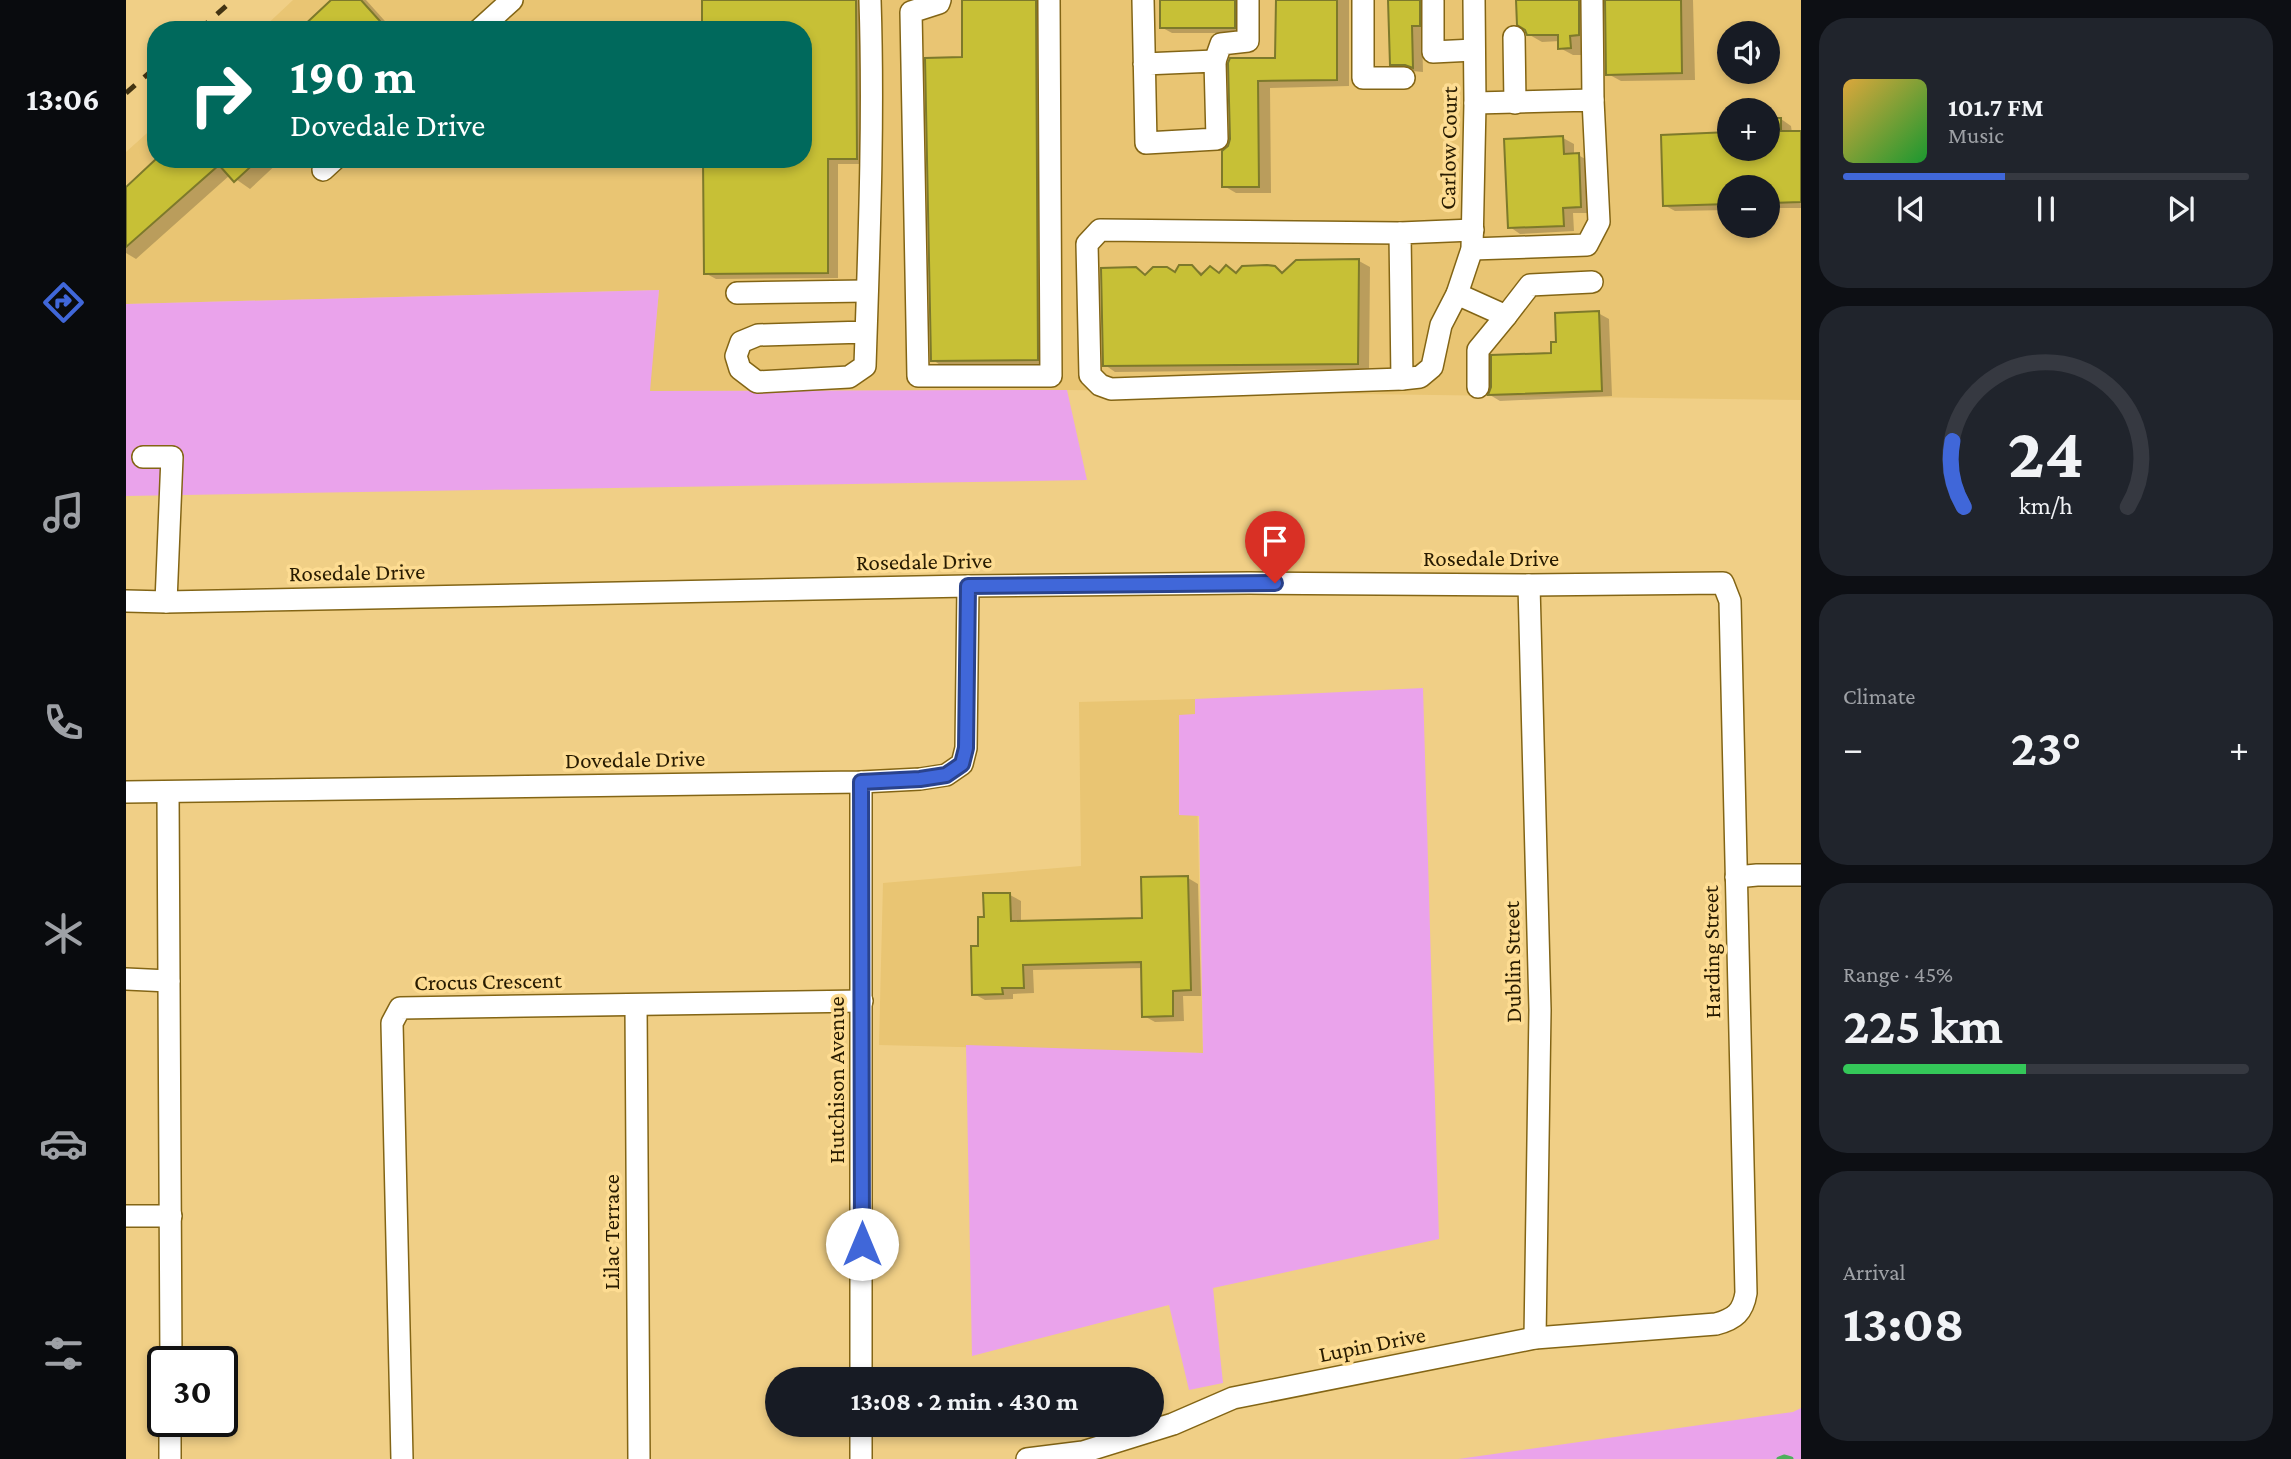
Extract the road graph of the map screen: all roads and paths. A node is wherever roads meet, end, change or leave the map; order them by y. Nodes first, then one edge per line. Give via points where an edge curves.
1 (512, 0) edge
2 (870, 0) edge
3 (940, 0) edge
4 (1049, 0) edge
5 (1143, 0) edge
6 (1248, 0) edge
7 (1363, 0) edge
8 (1474, 0) edge
9 (1592, 0) edge
10 (1433, 1) edge
11 (489, 21) edge
12 (1514, 37) dead end
13 (1474, 50) junction
14 (1215, 61) junction
15 (1144, 64) junction
16 (1405, 78) dead end
17 (1593, 100) junction
18 (1475, 103) junction
19 (1515, 103) junction
20 (1399, 233) junction
21 (1473, 239) junction
22 (1592, 282) dead end
23 (867, 291) junction
24 (737, 293) dead end
25 (1457, 294) junction
26 (1506, 317) junction
27 (866, 332) junction
28 (1402, 379) junction
29 (1478, 387) dead end
30 (143, 457) dead end
31 (1723, 583) joint
32 (1529, 585) junction
33 (968, 586) junction
34 (126, 601) edge
35 (166, 602) junction
36 (861, 782) junction
37 (126, 792) edge
38 (168, 792) junction
39 (1801, 875) edge
40 (1736, 877) junction
41 (126, 979) edge
42 (169, 981) junction
43 (862, 1001) junction
44 (636, 1005) junction
45 (126, 1216) edge
46 (171, 1216) junction
47 (1735, 1317) joint
48 (1535, 1338) junction
49 (170, 1346) edge
50 (862, 1367) edge
51 (170, 1437) edge
52 (861, 1437) edge
53 (170, 1459) edge
54 (402, 1459) edge
55 (639, 1459) edge
56 (862, 1459) edge
57 (1027, 1459) edge

1 - 11 street
2 - 23 street
3 - 4 street via 911,12 918,376 1051,376
5 - 15 street
6 - 14 street via 1248,41 1221,44
7 - 16 street via 1363,78
8 - 13 street, Carlow Court
9 - 17 street
10 - 13 street via 1433,52
12 - 19 street
13 - 18 street, Carlow Court
14 - 15 street
14 - 15 street via 1217,139 1146,143
17 - 19 street
17 - 21 street via 1599,222 1587,245
18 - 19 street
18 - 21 street, Carlow Court
20 - 21 street
20 - 28 street
20 - 28 street via 1100,230 1087,244 1090,375 1100,385 1111,389
21 - 25 street, Carlow Court
22 - 26 street via 1530,285
23 - 24 street
23 - 27 street
25 - 26 street
25 - 28 street, Carlow Court via 1441,325 1432,367 1420,377
26 - 29 street via 1478,350
27 - 27 street via 865,366 849,377 757,382 740,369 736,356 741,342 758,335
30 - 35 street via 172,457
31 - 32 street, Rosedale Drive
31 - 40 street, Harding Street via 1730,601
32 - 33 street, Rosedale Drive
32 - 48 street, Dublin Street via 1540,1010
33 - 35 street, Rosedale Drive
33 - 36 street, Dovedale Drive via 962,764 946,775
34 - 35 street, Rosedale Drive
36 - 38 street, Dovedale Drive
36 - 43 street, Hutchison Avenue
37 - 38 street, Dovedale Drive
38 - 42 street
39 - 40 street
40 - 47 street, Harding Street via 1746,1293 1744,1308
41 - 42 street
42 - 46 street
43 - 44 street, Crocus Crescent
43 - 50 street, Hutchison Avenue
44 - 54 street, Crocus Crescent via 400,1008 392,1024
44 - 55 street, Lilac Terrace
45 - 46 street
46 - 49 street
47 - 48 street, Lupin Drive via 1716,1324
48 - 57 street, Lupin Drive via 1233,1398 1173,1424 1083,1452
51 - 53 street
52 - 56 street

